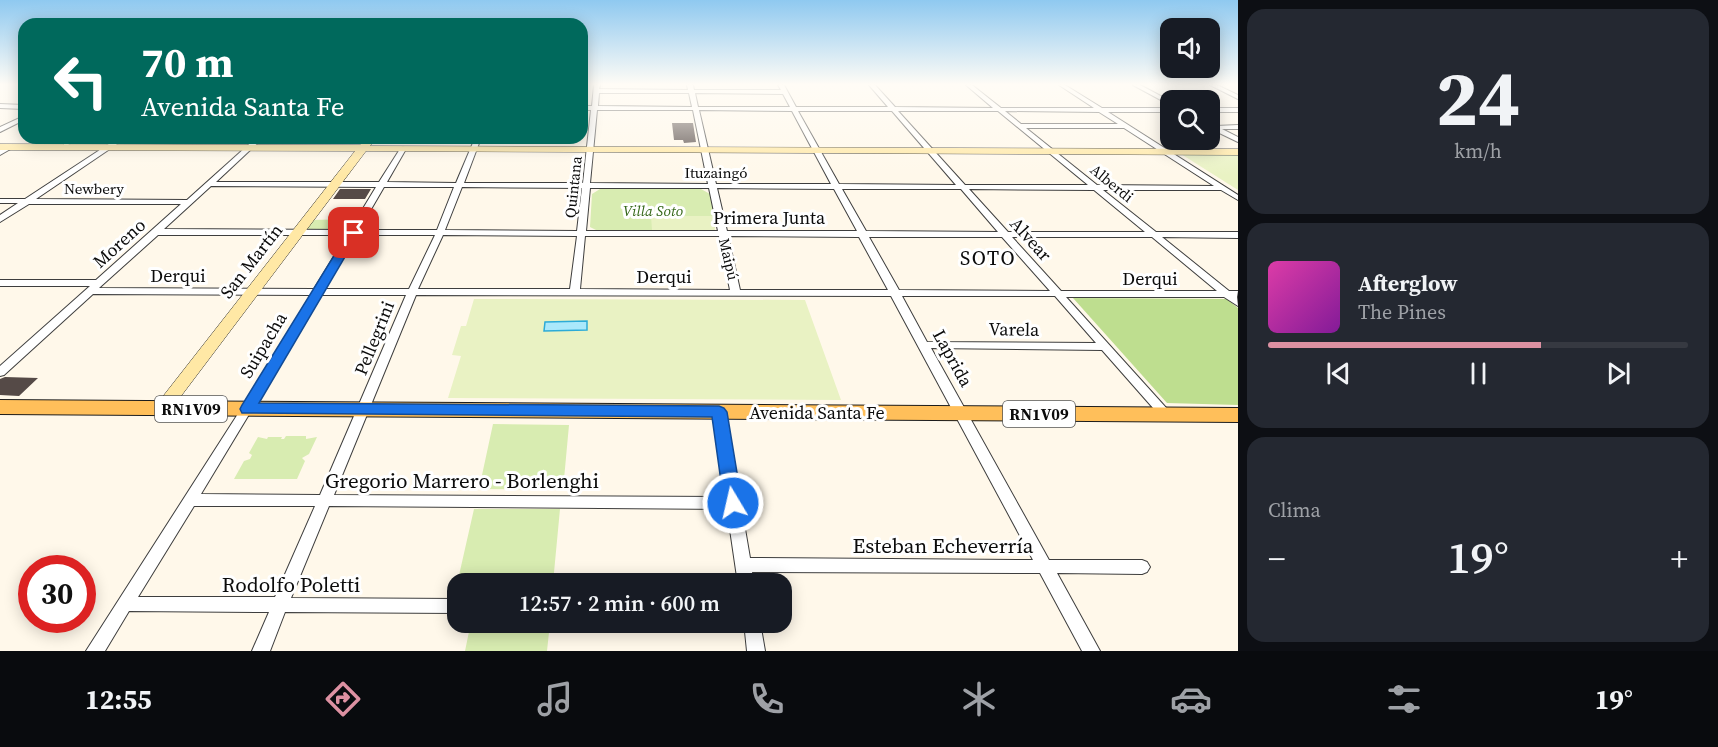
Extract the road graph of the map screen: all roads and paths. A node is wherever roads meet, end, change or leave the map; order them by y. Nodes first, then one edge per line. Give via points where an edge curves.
1 (594, 115) edge
2 (697, 115) edge
3 (798, 115) edge
4 (899, 115) edge
5 (1007, 115) edge
6 (1110, 115) edge
7 (18, 121) edge
8 (1020, 126) junction
9 (1127, 126) junction
10 (1220, 127) edge
11 (1238, 128) edge
12 (0, 130) edge
13 (1220, 130) edge
14 (1238, 140) edge
15 (66, 144) joint
16 (114, 144) edge
17 (253, 144) edge
18 (366, 144) edge
19 (475, 144) edge
20 (4, 146) edge
21 (111, 146) junction
22 (591, 148) junction
23 (704, 148) junction
24 (403, 149) junction
25 (816, 149) junction
26 (929, 149) junction
27 (1049, 149) junction
28 (1160, 150) junction
29 (1220, 150) edge
30 (1238, 150) edge
31 (0, 153) edge
32 (208, 184) junction
33 (335, 184) junction
34 (382, 185) junction
35 (458, 185) junction
36 (586, 185) junction
37 (712, 186) junction
38 (837, 186) junction
39 (963, 187) junction
40 (1096, 187) junction
41 (1223, 188) junction
42 (1238, 198) edge
43 (0, 201) edge
44 (28, 201) junction
45 (189, 202) junction
46 (0, 219) edge
47 (156, 232) junction
48 (298, 232) junction
49 (582, 232) junction
50 (354, 233) junction
51 (440, 233) junction
52 (723, 233) junction
53 (863, 234) junction
54 (1005, 234) junction
55 (1154, 235) junction
56 (1238, 235) edge
57 (0, 283) edge
58 (99, 284) junction
59 (90, 291) junction
60 (253, 292) junction
61 (318, 292) junction
62 (412, 292) junction
63 (575, 292) junction
64 (736, 293) junction
65 (896, 293) junction
66 (1058, 294) junction
67 (1233, 294) edge
68 (1238, 303) edge
69 (924, 345) junction
70 (1104, 347) junction
71 (0, 372) edge
72 (0, 407) edge
73 (163, 408) junction
74 (248, 409) junction
75 (364, 410) junction
76 (719, 412) junction
77 (961, 413) junction
78 (1165, 414) junction
79 (1238, 415) edge
80 (190, 500) junction
81 (324, 500) junction
82 (733, 503) junction
83 (743, 565) junction
84 (1045, 566) junction
85 (1142, 567) dead end
86 (744, 573) edge
87 (124, 604) junction
88 (280, 605) junction
89 (447, 606) edge
90 (754, 633) edge
91 (94, 651) edge
92 (261, 651) edge
93 (756, 651) edge
94 (1091, 651) edge

1 - 22 street, Quintana
2 - 23 street, Maipú
3 - 25 street, Laprida
4 - 26 street, Alvear
5 - 8 street, Alberdi
6 - 9 street
7 - 12 street
8 - 9 street
8 - 27 street, Alberdi
9 - 28 street
10 - 11 street
13 - 14 street
15 - 20 main road
15 - 21 main road
16 - 21 street
17 - 18 main road
17 - 21 main road
17 - 32 street, Moreno
18 - 19 main road
18 - 24 main road
18 - 33 main road, San Martín
19 - 22 main road
19 - 24 main road
19 - 35 street, Pellegrini
20 - 21 main road
20 - 31 street
21 - 44 street
22 - 23 main road
22 - 36 street, Quintana
23 - 25 main road
23 - 37 street, Maipú
24 - 34 street, Suipacha
25 - 26 main road
25 - 38 street, Laprida
26 - 27 main road
26 - 39 street, Alvear
27 - 28 main road
27 - 40 street, Alberdi
28 - 41 street
29 - 30 main road
32 - 33 street, Ituzaingó
32 - 45 street, Moreno
33 - 34 street, Ituzaingó
33 - 48 main road, San Martín
34 - 35 street, Ituzaingó
34 - 50 street, Suipacha
35 - 36 street, Ituzaingó
35 - 51 street, Pellegrini
36 - 37 street, Ituzaingó
36 - 49 street, Quintana
37 - 38 street, Ituzaingó
37 - 52 street, Maipú
38 - 39 street, Ituzaingó
38 - 53 street, Laprida
39 - 40 street, Ituzaingó
39 - 54 street, Alvear
40 - 41 street, Ituzaingó
40 - 55 street, Alberdi
41 - 42 street
43 - 44 street, Newbery
44 - 45 street, Newbery
44 - 46 street
45 - 47 street, Moreno
47 - 48 street, Primera Junta
47 - 58 street, Moreno
48 - 50 street, Primera Junta
48 - 60 main road, San Martín
49 - 51 street, Primera Junta
49 - 52 street, Primera Junta
49 - 63 street, Quintana
50 - 51 street, Primera Junta
50 - 61 street, Suipacha
51 - 62 street, Pellegrini
52 - 53 street, Primera Junta
52 - 64 street, Maipú
53 - 54 street, Primera Junta
53 - 65 street, Laprida
54 - 55 street, Primera Junta
54 - 66 street, Alvear
55 - 56 street, Primera Junta
55 - 67 street, Alberdi
57 - 58 street
58 - 59 street, Moreno
59 - 60 street, Derqui
59 - 71 street, Moreno
60 - 61 street, Derqui
60 - 73 main road, San Martín
61 - 62 street, Derqui
61 - 74 street, Suipacha
62 - 63 street, Derqui
62 - 75 street, Pellegrini
63 - 64 street, Derqui
64 - 65 street, Derqui
65 - 66 street, Derqui
65 - 69 street, Laprida
66 - 67 street, Derqui
66 - 70 street, Alvear
67 - 68 street, Alberdi
69 - 70 street, Varela
69 - 77 street, Laprida
70 - 78 street, Alvear
72 - 73 main road, Avenida Santa Fe / RN1V09
73 - 74 main road, Avenida Santa Fe / RN1V09
74 - 75 main road, Avenida Santa Fe / RN1V09
74 - 80 street, Suipacha
75 - 76 main road, Avenida Santa Fe / RN1V09
75 - 81 street, Pellegrini
76 - 77 main road, Avenida Santa Fe / RN1V09
76 - 82 street
77 - 78 main road, Avenida Santa Fe / RN1V09
77 - 84 street, Laprida
78 - 79 main road, Avenida Santa Fe / RN1V09
80 - 81 street, Gregorio Marrero - Borlenghi
80 - 87 street, Suipacha
81 - 82 street, Gregorio Marrero - Borlenghi
81 - 88 street, Pellegrini
82 - 83 street
83 - 84 street, Esteban Echeverría
83 - 86 street
84 - 85 street, Esteban Echeverría
84 - 94 street, Laprida
87 - 88 street, Rodolfo Poletti
87 - 91 street, Suipacha
88 - 89 street, Rodolfo Poletti
88 - 92 street, Pellegrini
90 - 93 street

